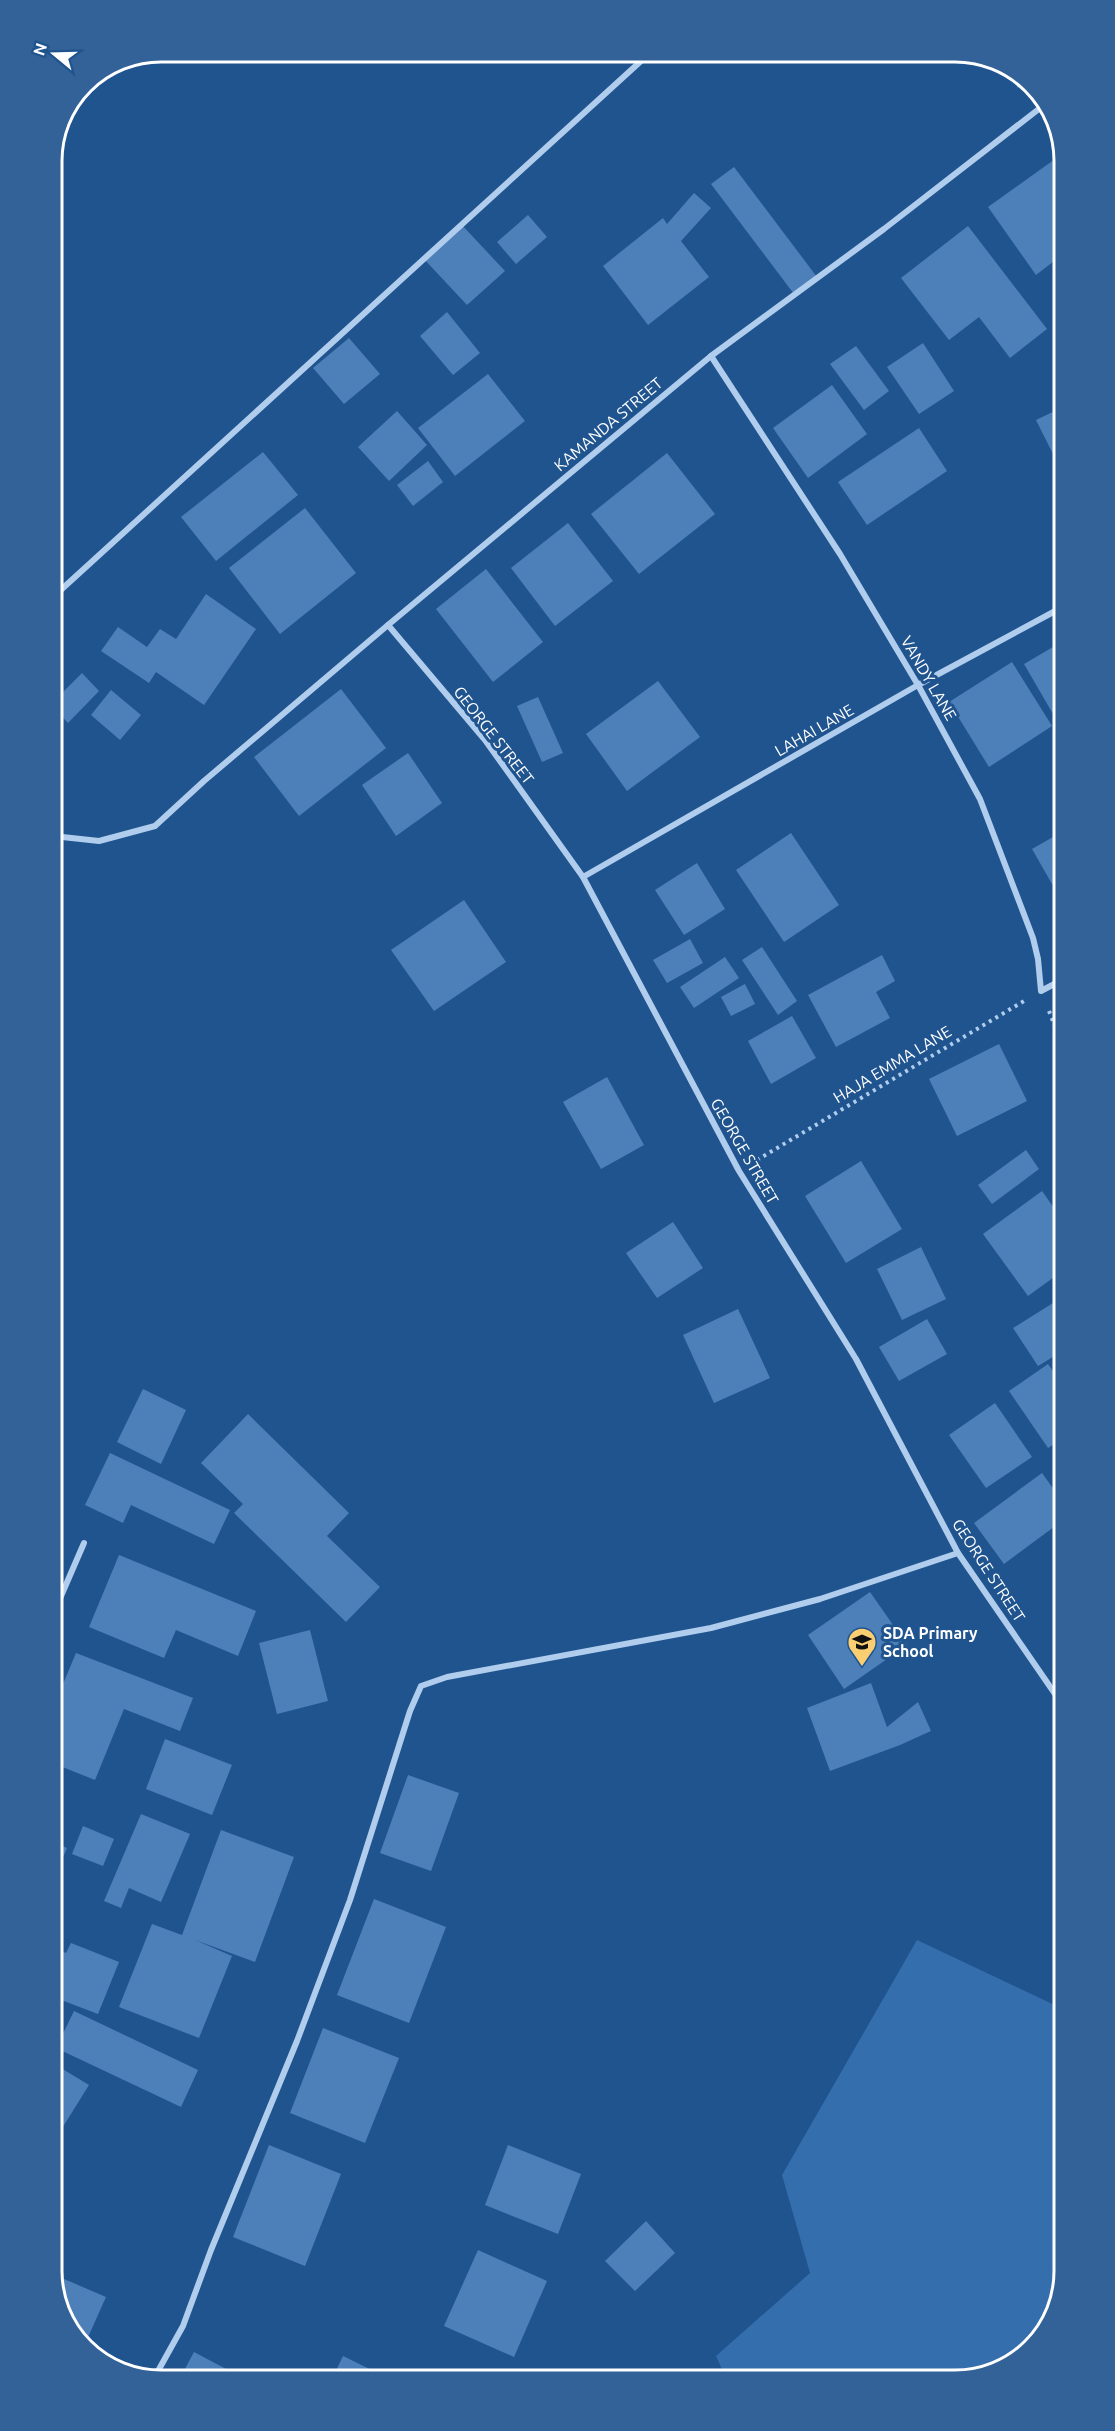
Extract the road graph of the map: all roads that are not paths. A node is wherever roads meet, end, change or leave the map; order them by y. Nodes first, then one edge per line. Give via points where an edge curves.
1 (640, 62) edge
2 (1039, 109) edge
3 (711, 356) junction
4 (62, 589) edge
5 (1054, 612) edge
6 (388, 625) junction
7 (918, 685) junction
8 (62, 837) edge
9 (583, 877) junction
10 (1054, 984) edge
11 (84, 1543) dead end
12 (958, 1553) junction
13 (62, 1594) edge
14 (1054, 1692) edge
15 (159, 2369) edge

1 - 4 street
2 - 3 street, KAMANDA STREET
3 - 6 street, KAMANDA STREET
3 - 7 street, VANDY LANE via 840,554
5 - 7 street, LAHAI LANE
6 - 8 street, KAMANDA STREET via 155,826 99,841
6 - 9 street, GEORGE STREET via 485,740
7 - 9 street, LAHAI LANE
7 - 10 street, VANDY LANE via 980,799 1033,938 1041,991
9 - 12 street, GEORGE STREET via 739,1171 856,1359
11 - 13 street
12 - 14 street, GEORGE STREET
12 - 15 street via 820,1599 711,1628 447,1677 421,1686 350,1900 297,2041 183,2326

